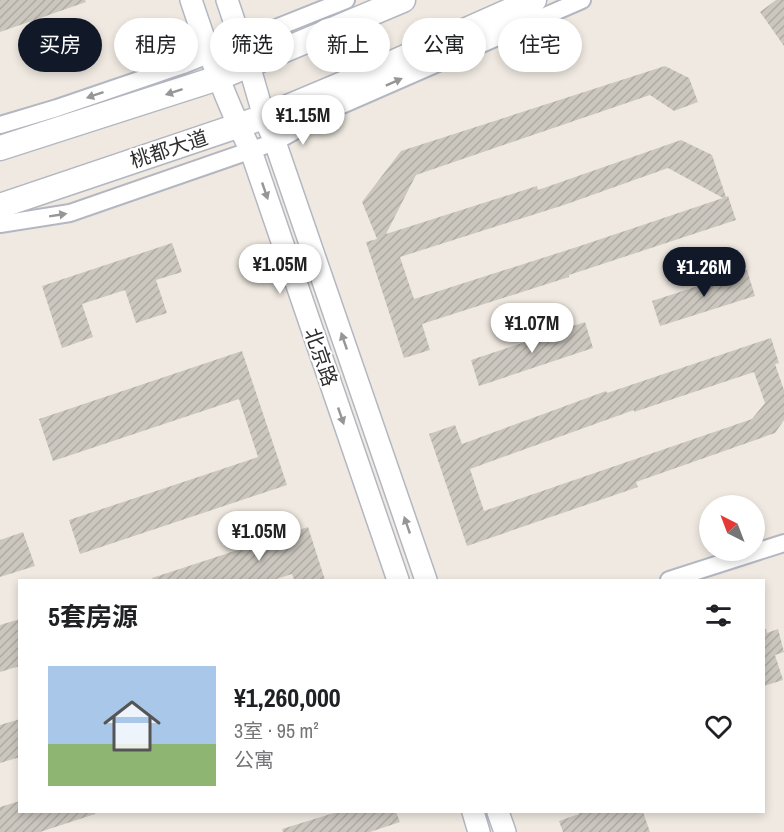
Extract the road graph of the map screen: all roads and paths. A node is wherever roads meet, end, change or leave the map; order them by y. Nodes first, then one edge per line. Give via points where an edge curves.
1 (191, 0) edge
2 (227, 0) edge
3 (346, 0) edge
4 (403, 0) edge
5 (534, 0) edge
6 (582, 0) edge
7 (233, 18) edge
8 (294, 21) edge
9 (294, 47) edge
10 (209, 55) junction
11 (234, 72) edge
12 (251, 72) edge
13 (218, 78) junction
14 (264, 117) junction
15 (0, 125) edge
16 (238, 126) junction
17 (275, 142) junction
18 (0, 148) edge
19 (251, 150) junction
20 (0, 206) edge
21 (0, 224) edge
22 (784, 543) edge
23 (398, 579) edge
24 (426, 579) edge
25 (672, 579) edge
26 (472, 813) edge
27 (498, 813) edge
28 (479, 832) edge
29 (505, 832) edge

1 - 10 street, 北京路
2 - 7 street, 北京路
3 - 8 street
4 - 9 main road
5 - 14 main road, 桃都大道
17 -> 6 street via 335,108
10 - 13 street, 北京路
10 -> 15 street
11 - 13 main road
12 - 14 street, 北京路
13 - 16 street, 北京路
13 -> 18 main road
14 - 16 main road, 桃都大道
14 - 17 street, 北京路
16 - 19 street, 北京路
16 - 20 main road, 桃都大道
17 - 19 street
24 -> 17 street, 北京路
21 -> 19 street via 70,213
19 -> 23 street, 北京路
22 - 25 street
26 - 28 street
27 - 29 street

